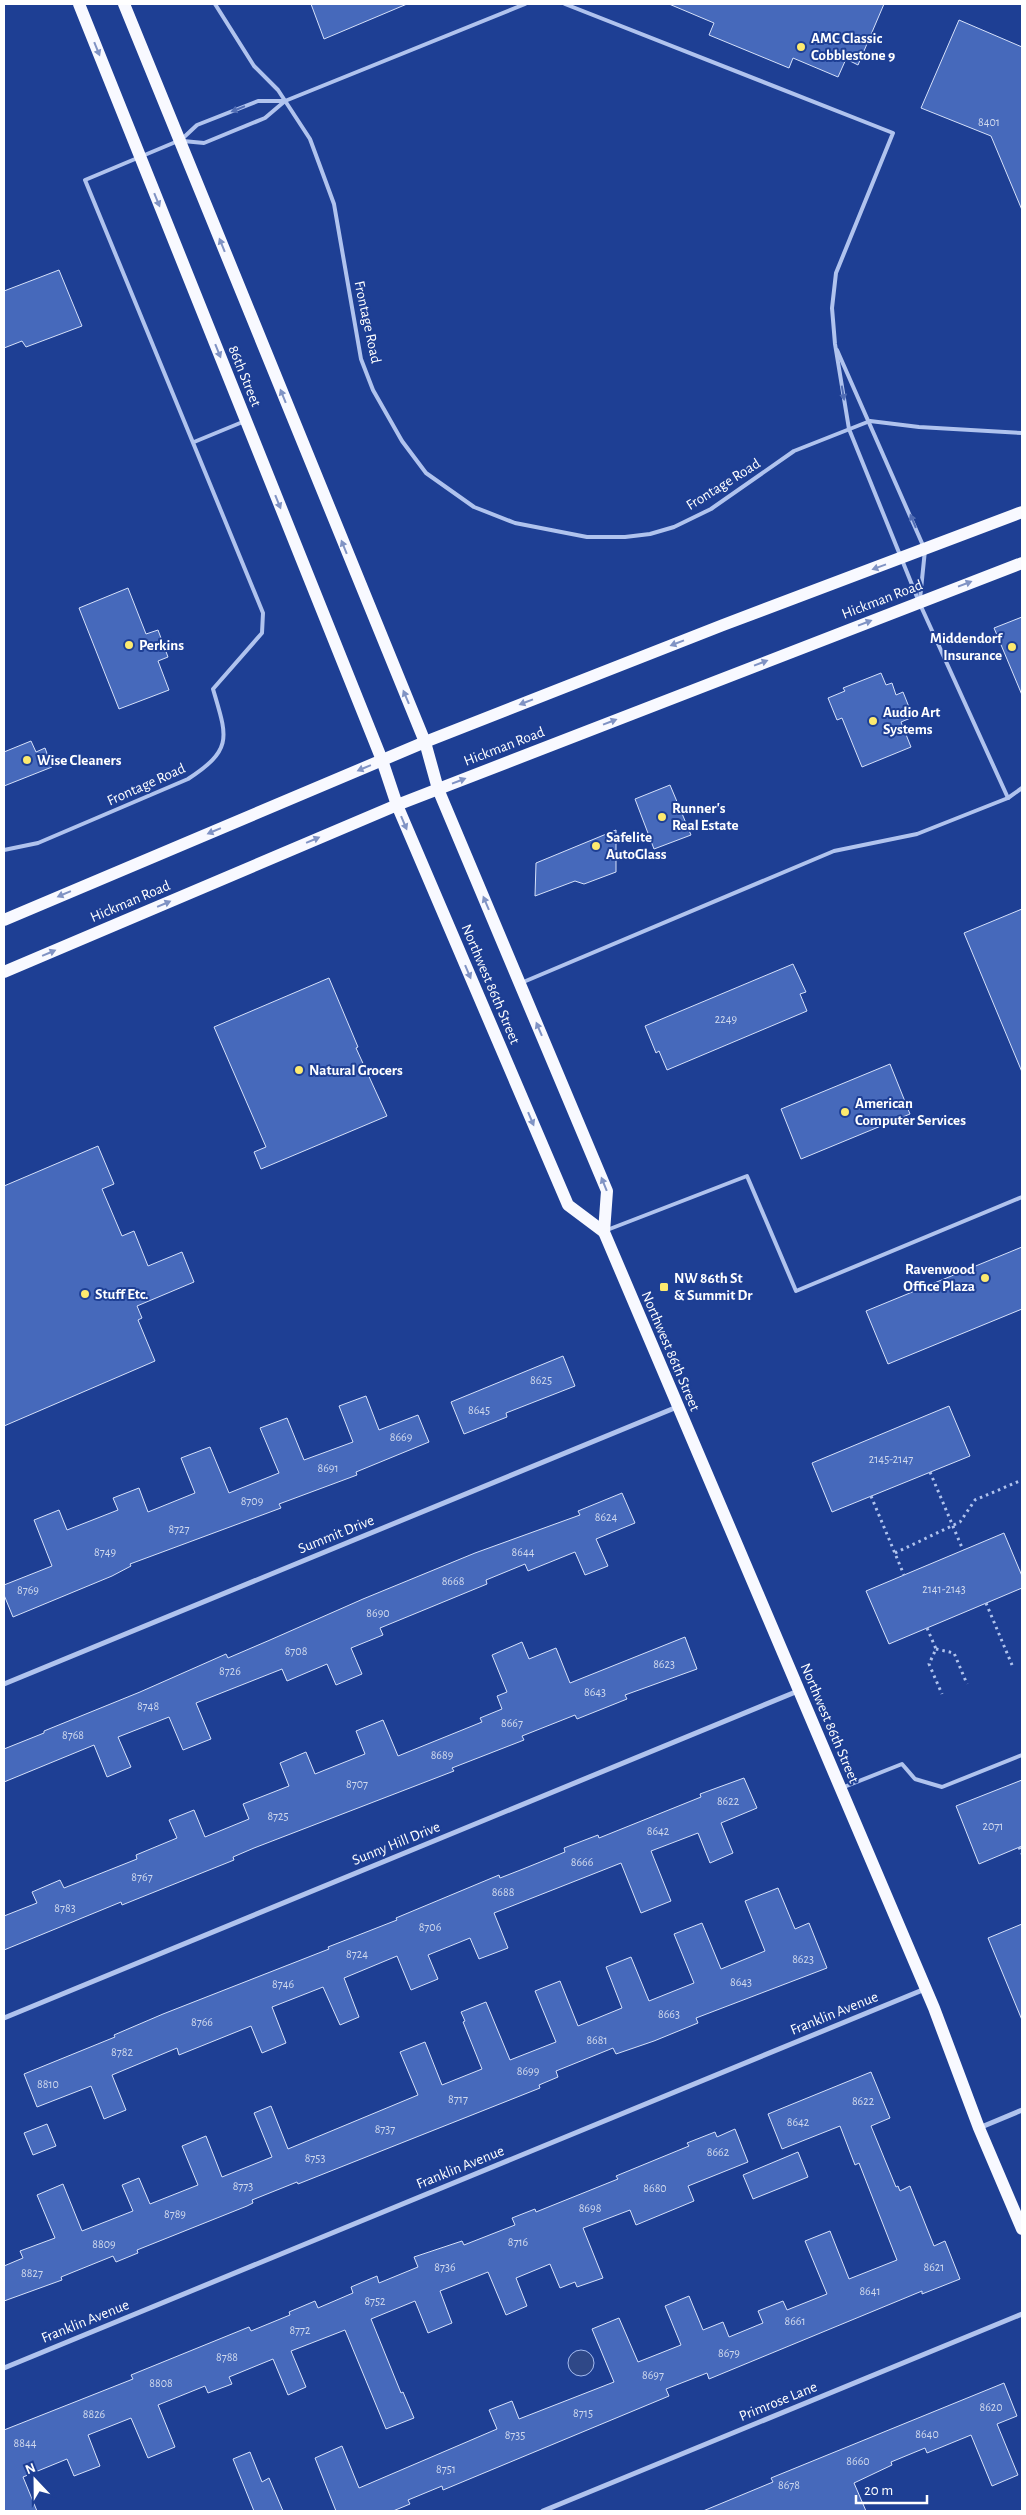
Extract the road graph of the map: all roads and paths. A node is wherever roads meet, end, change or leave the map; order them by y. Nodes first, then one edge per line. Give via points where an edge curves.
1 (79, 4) edge
2 (124, 4) edge
3 (215, 4) edge
4 (524, 4) edge
5 (565, 4) edge
6 (285, 101) junction
7 (180, 141) junction
8 (140, 157) junction
9 (835, 344) junction
10 (246, 421) junction
11 (870, 421) junction
12 (849, 429) junction
13 (1022, 433) edge
14 (194, 442) junction
15 (1022, 512) edge
16 (925, 550) junction
17 (902, 558) junction
18 (1022, 562) edge
19 (920, 602) junction
20 (425, 742) junction
21 (382, 760) junction
22 (1022, 788) edge
23 (438, 789) junction
24 (1008, 798) junction
25 (397, 805) junction
26 (4, 850) edge
27 (4, 920) edge
28 (4, 972) edge
29 (520, 984) junction
30 (1022, 1197) edge
31 (604, 1232) junction
32 (677, 1407) junction
33 (930, 1472) dead end
34 (1022, 1480) edge
35 (871, 1496) dead end
36 (953, 1526) junction
37 (963, 1550) dead end
38 (895, 1553) junction
39 (904, 1574) dead end
40 (986, 1603) dead end
41 (927, 1628) dead end
42 (936, 1649) junction
43 (1012, 1665) dead end
44 (4, 1684) edge
45 (967, 1684) dead end
46 (799, 1690) junction
47 (942, 1694) dead end
48 (1022, 1754) edge
49 (841, 1789) junction
50 (1019, 1847) dead end
51 (1022, 1854) edge
52 (926, 1989) junction
53 (4, 2018) edge
54 (1022, 2110) edge
55 (979, 2128) junction
56 (1022, 2229) edge
57 (1022, 2314) edge
58 (4, 2368) edge
59 (543, 2511) edge

1 -> 8 main road, 86th Street
2 - 7 main road, 86th Street
3 - 6 lane, Frontage Road via 254,66
4 - 6 lane
5 - 9 lane via 893,133 836,274 832,308
6 -> 7 lane via 258,101 197,126
6 - 7 lane via 265,118 204,143
6 - 12 lane, Frontage Road via 310,139 334,204 361,359 373,390 402,441 426,473 474,507 515,524 587,537 650,534 674,527 711,508 794,452
7 - 8 lane, Frontage Road
20 -> 7 main road, 86th Street
8 -> 10 main road, 86th Street
8 - 14 lane, Frontage Road via 85,180
9 - 11 lane
9 -> 12 lane
10 - 14 lane
10 -> 21 main road, 86th Street
11 - 12 lane, Frontage Road
11 - 13 lane, Frontage Road
16 -> 11 lane
12 - 17 lane
14 - 26 lane, Frontage Road via 263,613 262,633 213,689 225,729 222,747 214,760 188,779 38,843
15 - 16 main road, Hickman Road
16 - 17 main road, Hickman Road
16 - 19 lane
17 - 19 lane
17 -> 20 main road, Hickman Road
19 -> 18 main road, Hickman Road
23 -> 19 main road, Hickman Road
19 - 24 lane
20 - 21 main road, Hickman Road
20 - 23 main road, Northwest 86th Street
21 - 25 main road, Northwest 86th Street
21 -> 27 main road, Hickman Road
22 - 24 lane
23 - 25 main road, Hickman Road
29 -> 23 main road, Northwest 86th Street
24 - 29 lane via 917,834 834,851
28 -> 25 main road, Hickman Road
25 -> 31 main road, Northwest 86th Street via 568,1205
31 -> 29 main road, Northwest 86th Street via 607,1191
30 - 31 lane via 796,1291 747,1176
31 - 32 main road, Northwest 86th Street
32 - 44 street, Summit Drive
32 - 46 main road, Northwest 86th Street
33 - 36 path
34 - 36 path via 975,1500 964,1518
35 - 38 path
36 - 37 path
36 - 38 path
38 - 39 path
40 - 43 path
41 - 42 path
42 - 45 path via 954,1654
42 - 47 path via 929,1664
46 - 49 main road, Northwest 86th Street
46 - 53 street, Sunny Hill Drive
48 - 49 lane via 942,1787 915,1779 902,1764
49 - 52 main road, Northwest 86th Street
50 - 51 path
52 - 55 main road, Northwest 86th Street
52 - 58 street, Franklin Avenue
54 - 55 street
55 - 56 main road, Northwest 86th Street
57 - 59 street, Primrose Lane

